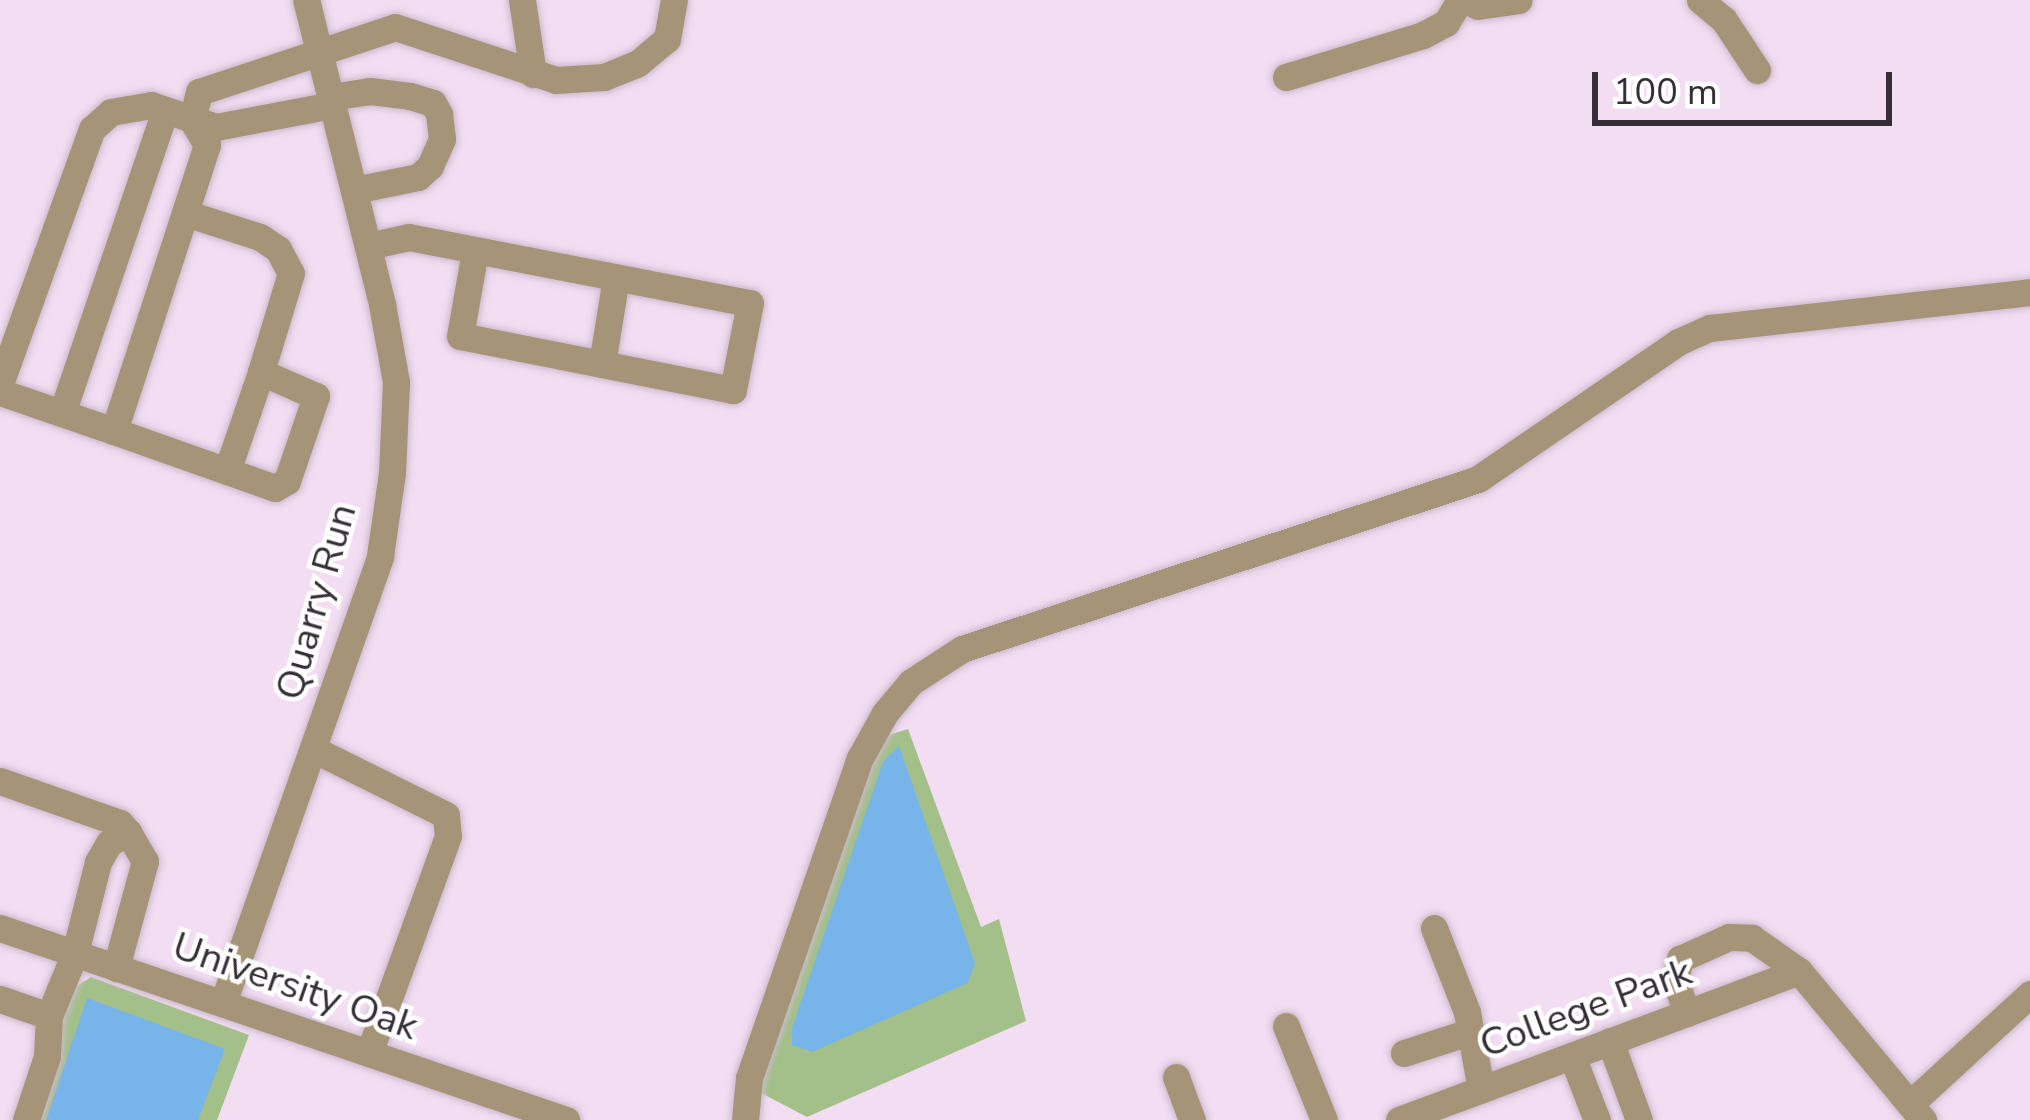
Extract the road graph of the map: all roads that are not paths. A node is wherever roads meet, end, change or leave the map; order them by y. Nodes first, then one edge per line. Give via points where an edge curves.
1 (306, 0) edge
2 (522, 0) edge
3 (674, 0) edge
4 (1463, 0) edge
5 (1519, 0) edge
6 (1700, 0) edge
7 (320, 56) junction
8 (1757, 70) dead end
9 (532, 74) junction
10 (1286, 77) dead end
11 (331, 101) junction
12 (178, 115) junction
13 (354, 190) junction
14 (185, 213) junction
15 (368, 246) junction
16 (475, 251) junction
17 (616, 278) junction
18 (2030, 292) edge
19 (602, 364) junction
20 (261, 372) junction
21 (0, 388) edge
22 (62, 413) junction
23 (114, 430) junction
24 (227, 471) junction
25 (313, 749) junction
26 (0, 781) edge
27 (128, 832) junction
28 (0, 928) edge
29 (1434, 928) dead end
30 (75, 953) junction
31 (116, 968) junction
32 (1799, 971) junction
33 (2030, 994) edge
34 (0, 999) edge
35 (223, 1004) junction
36 (1687, 1012) junction
37 (49, 1016) junction
38 (1286, 1026) dead end
39 (1469, 1032) junction
40 (1610, 1041) junction
41 (369, 1053) junction
42 (1404, 1053) dead end
43 (1572, 1056) junction
44 (1176, 1077) dead end
45 (1481, 1090) junction
46 (1917, 1112) edge
47 (1431, 1114) edge
48 (1593, 1119) edge
49 (26, 1120) edge
50 (566, 1120) edge
51 (745, 1120) edge
52 (1192, 1120) edge
53 (1324, 1120) edge
54 (1400, 1120) edge
55 (1639, 1120) edge

1 - 7 street, Quarry Run
2 - 9 street
3 - 9 street via 667,39 637,64 604,77
4 - 5 street
4 - 10 street via 1446,23 1423,35
6 - 8 street
7 - 9 street via 395,26
7 - 11 street, Quarry Run
7 - 12 street via 199,92
11 - 12 street via 216,127
11 - 13 street, Quarry Run
11 - 13 street via 370,91 410,96 439,114 442,139 418,177
12 - 14 street via 207,146
12 - 21 street via 151,105 111,112 92,128
12 - 22 street
13 - 15 street, Quarry Run
14 - 20 street via 260,237 286,260 291,273
14 - 23 street
15 - 16 street via 409,237
15 - 25 street, Quarry Run via 396,382 392,473 380,556
16 - 17 street
16 - 19 street via 460,336
17 - 19 street
17 - 19 street via 750,303 733,390
18 - 51 street via 1748,320 1678,342 1478,479 962,649 911,682 860,758 749,1078
20 - 24 street
20 - 24 street via 316,397 287,481 275,488
21 - 22 street
22 - 23 street
23 - 24 street
25 - 35 street, Quarry Run
25 - 41 street via 446,815 448,836
26 - 27 street
27 - 30 street via 98,862
27 - 31 street via 145,860
28 - 30 street, University Oak
29 - 39 street
30 - 31 street, University Oak
30 - 37 street
31 - 35 street, University Oak
32 - 36 street, College Park
32 - 36 street via 1744,935 1712,944 1676,964
32 - 46 street
33 - 46 street
34 - 37 street
35 - 41 street, University Oak
36 - 40 street, College Park
37 - 49 street via 47,1056
38 - 53 street
39 - 42 street
39 - 45 street
40 - 43 street, College Park
40 - 55 street
41 - 50 street, University Oak
43 - 45 street, College Park
43 - 48 street
44 - 52 street
45 - 47 street, College Park
47 - 54 street, College Park

